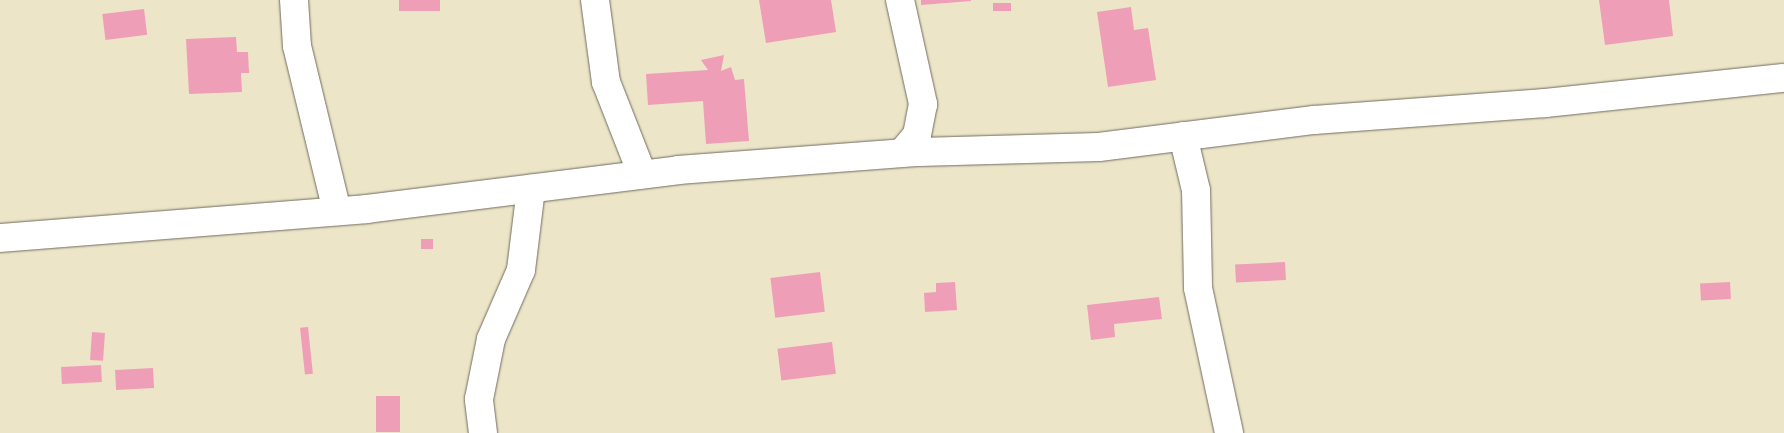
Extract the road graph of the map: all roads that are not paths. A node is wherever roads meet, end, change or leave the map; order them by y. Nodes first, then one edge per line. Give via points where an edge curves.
1 (294, 0) edge
2 (595, 0) edge
3 (900, 0) edge
4 (1784, 78) edge
5 (1183, 136) junction
6 (902, 154) junction
7 (642, 174) junction
8 (531, 188) junction
9 (337, 211) junction
10 (0, 238) edge
11 (483, 433) edge
12 (1229, 433) edge

1 - 9 street via 297,46
2 - 7 street via 606,82
3 - 6 street via 923,104 918,136
4 - 5 street via 1545,103 1314,120
5 - 6 street via 1099,147
5 - 12 street via 1196,190 1198,288
6 - 7 street
7 - 8 street
8 - 9 street
8 - 11 street via 522,270 491,339 479,399
9 - 10 street

